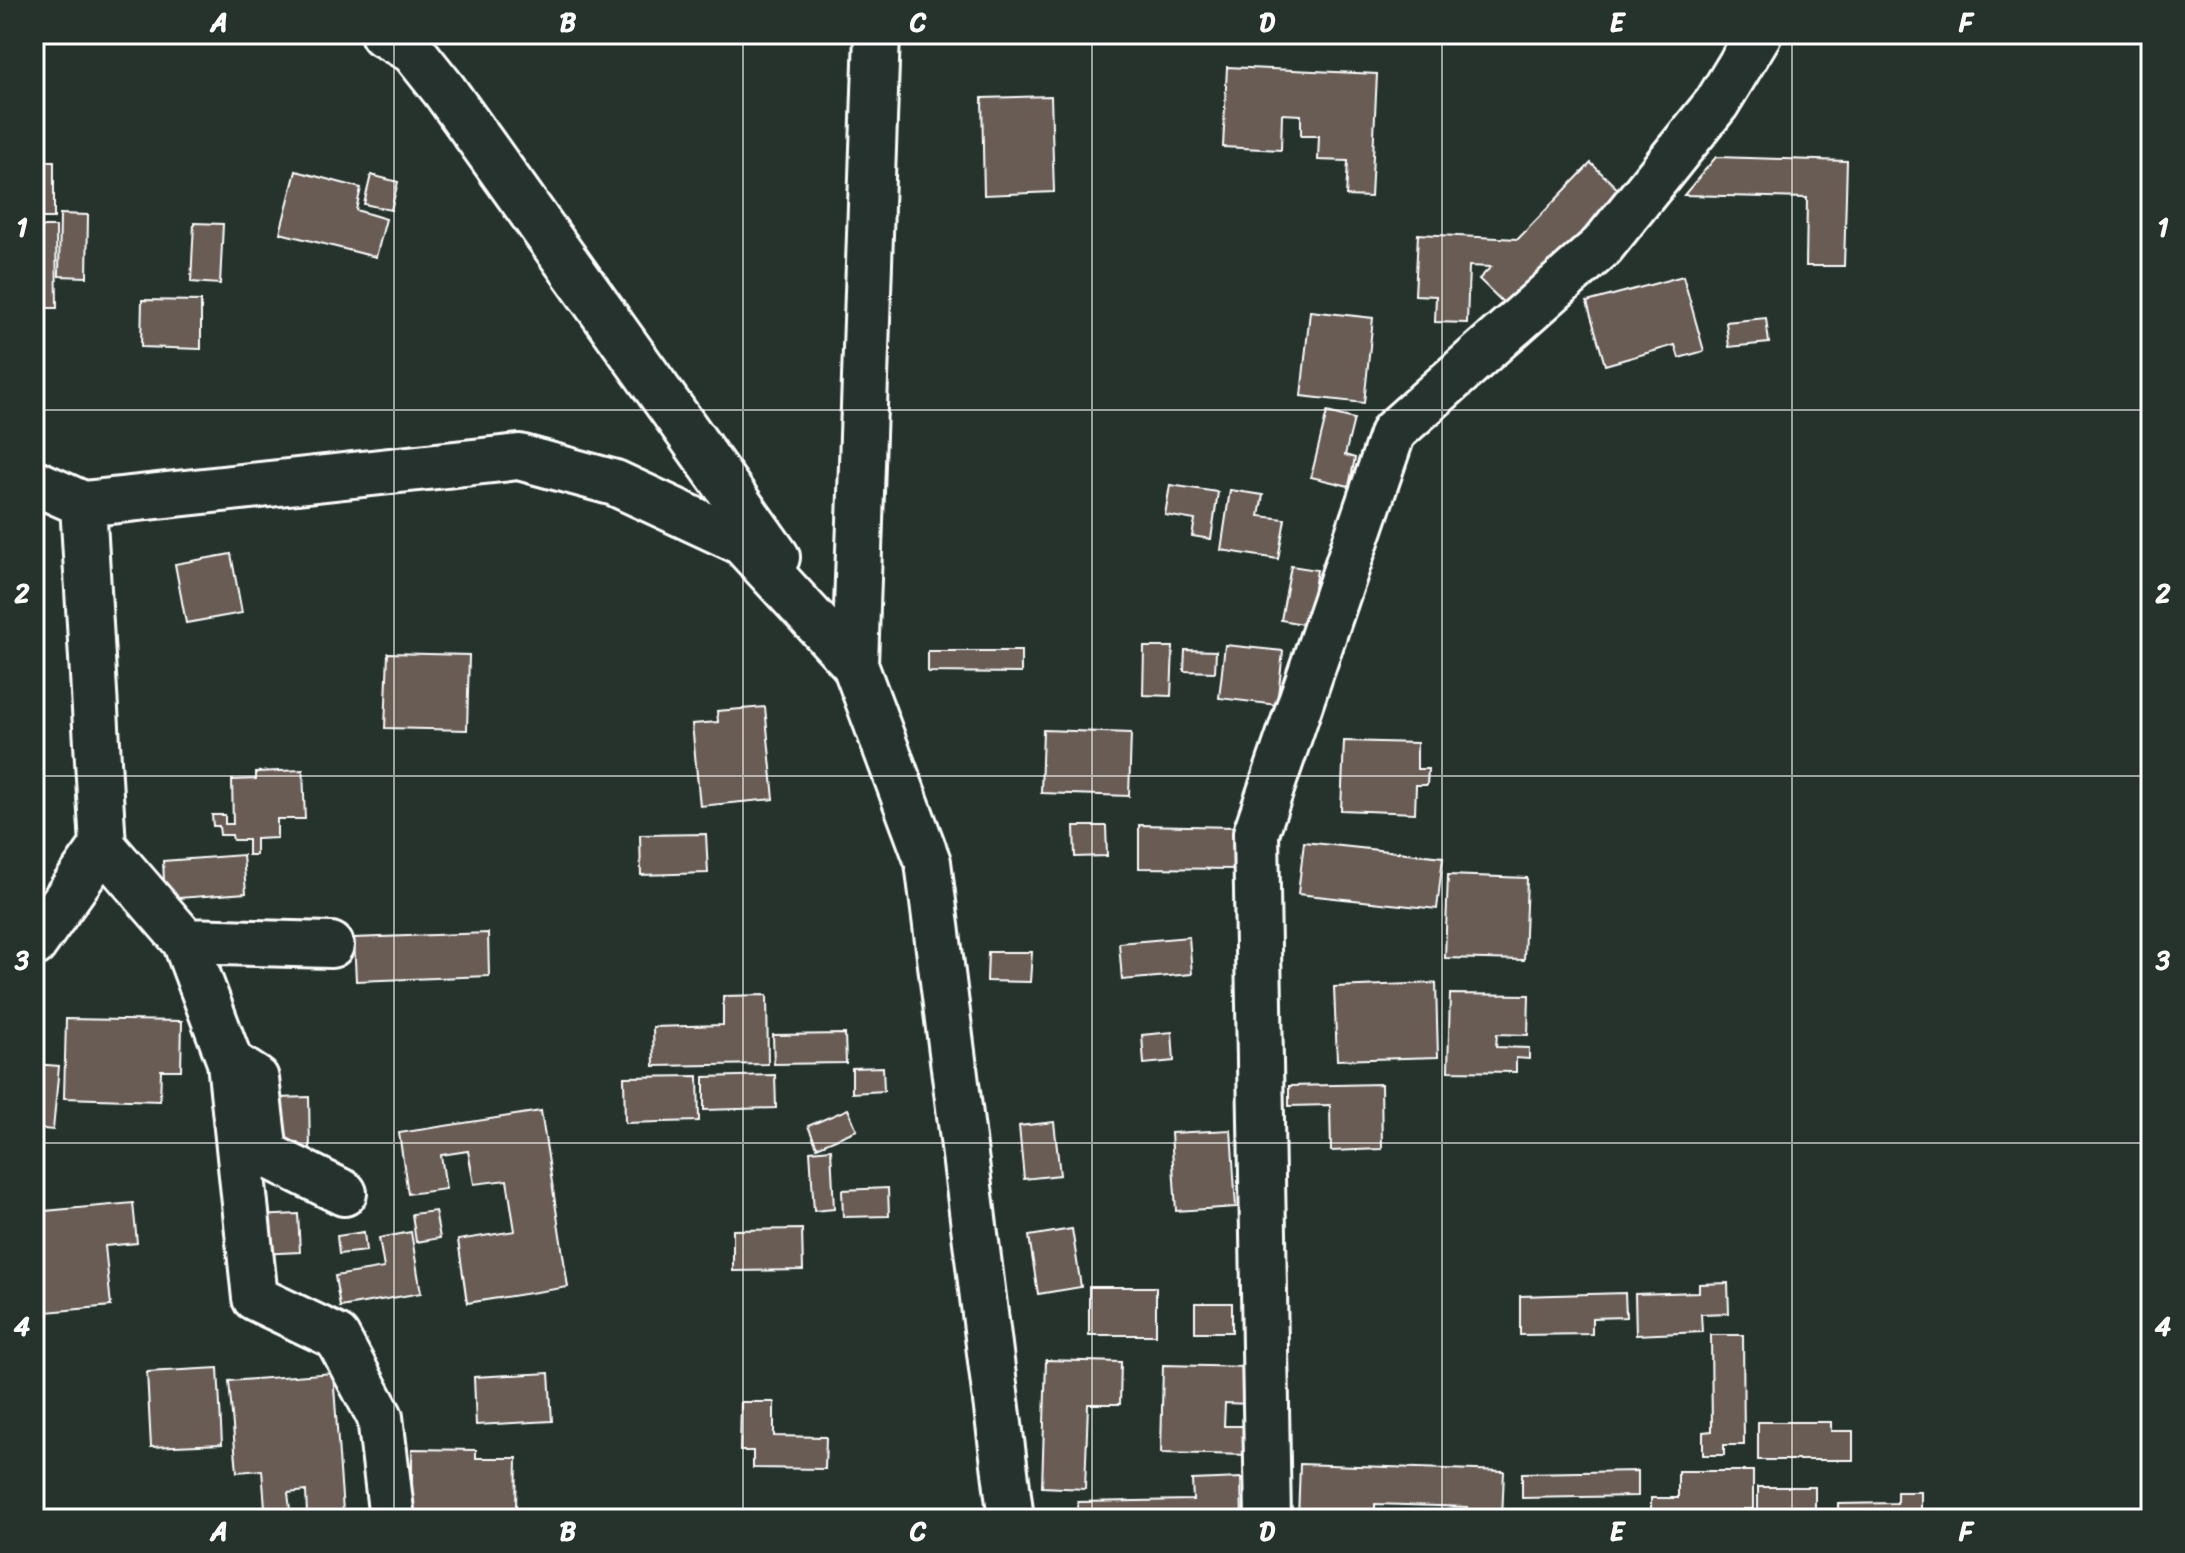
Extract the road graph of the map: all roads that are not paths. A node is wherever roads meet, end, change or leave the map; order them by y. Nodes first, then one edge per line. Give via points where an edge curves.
1 (383, 34) edge
2 (877, 34) edge
3 (885, 34) edge
4 (1759, 34) edge
5 (34, 482) edge
6 (83, 504) junction
7 (855, 665) junction
8 (103, 846) junction
9 (185, 941) junction
10 (34, 944) edge
11 (331, 945) dead end
12 (230, 1062) junction
13 (344, 1193) dead end
14 (392, 1519) edge
15 (1011, 1519) edge
16 (1268, 1519) edge

1 - 7 street via 413,51 444,90
2 - 3 street
2 - 7 street
4 - 16 street via 1717,103 1602,246 1393,432 1256,833
5 - 6 street
6 - 7 street via 519,457 615,483 742,542
6 - 8 street
7 - 15 street via 928,862
8 - 9 street
8 - 10 street
9 - 11 street
9 - 12 street
12 - 13 street via 256,1079 265,1154
12 - 14 street via 255,1298 337,1337 380,1417

